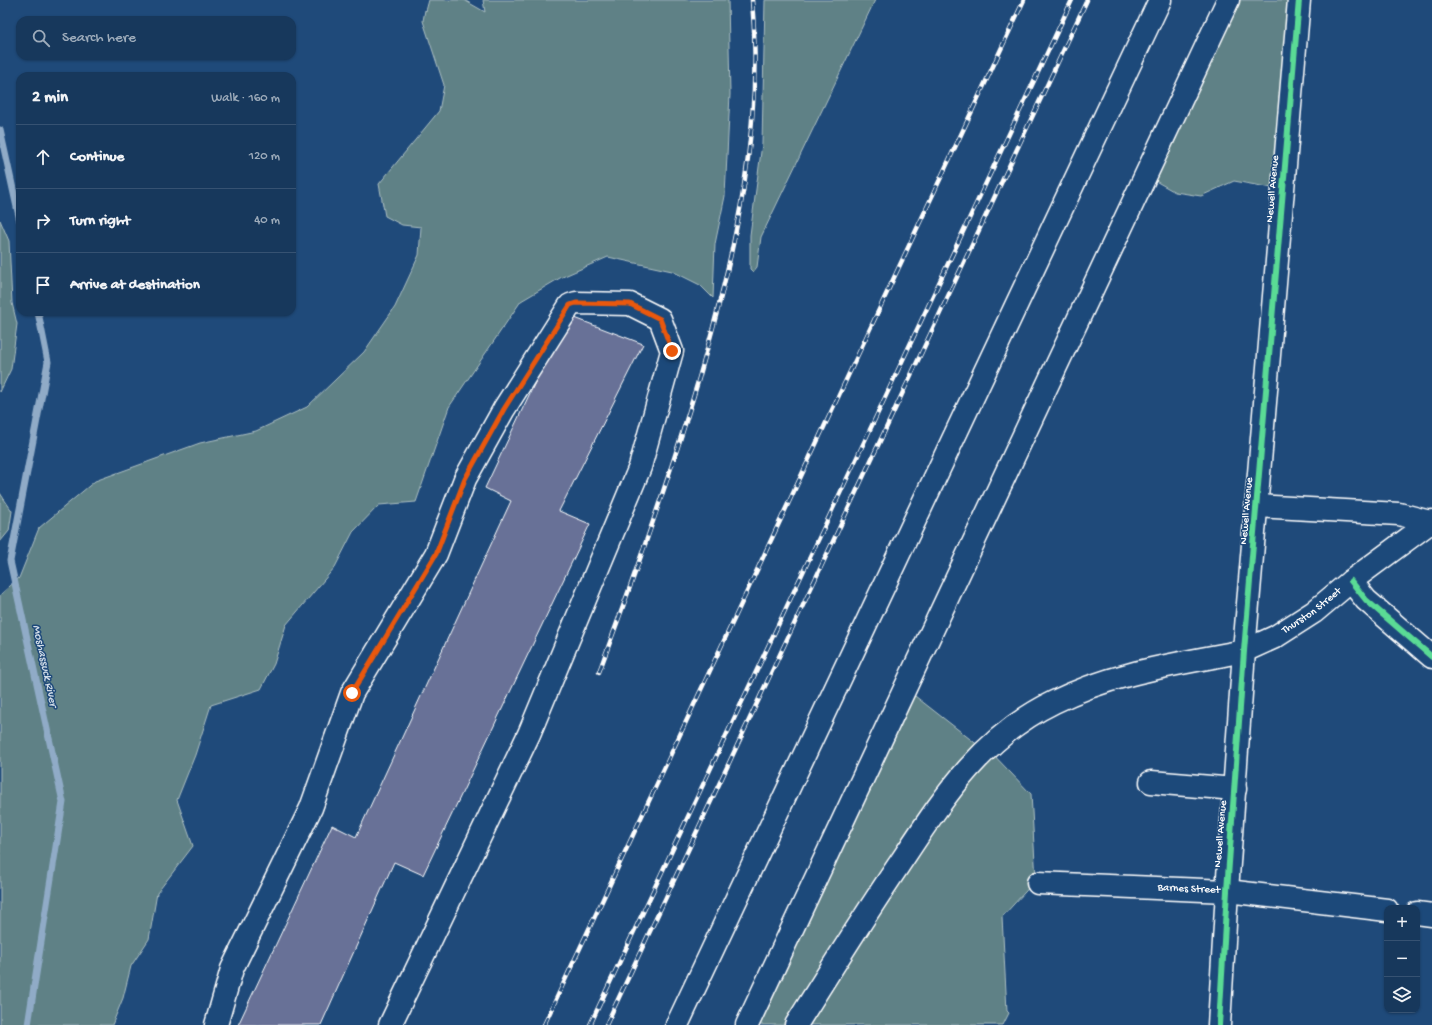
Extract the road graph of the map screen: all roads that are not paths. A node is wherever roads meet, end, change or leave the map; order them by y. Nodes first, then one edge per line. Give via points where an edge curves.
1 (1160, 0) edge
2 (1228, 0) edge
3 (1299, 0) edge
4 (1257, 506) junction
5 (1431, 521) edge
6 (1351, 581) junction
7 (1244, 651) junction
8 (1432, 657) edge
9 (1151, 782) dead end
10 (1235, 789) junction
11 (1038, 883) dead end
12 (1226, 891) junction
13 (1384, 910) edge
14 (1420, 913) edge
15 (1432, 915) edge
16 (216, 1025) edge
17 (390, 1025) edge
18 (676, 1025) edge
19 (746, 1025) edge
20 (796, 1025) edge
21 (1219, 1025) edge

1 - 18 main road
2 - 19 main road
3 - 4 main road, Newell Avenue
4 - 5 main road via 1399,514
4 - 7 main road, Newell Avenue
5 - 6 main road, Thurston Street
6 - 7 main road, Thurston Street via 1308,616 1276,637
6 - 8 main road via 1366,600
7 - 10 main road, Newell Avenue
7 - 20 main road, Thurston Street via 1136,671 1097,683 1054,701 1004,733 976,759 949,790 866,913
9 - 10 main road
10 - 12 main road, Newell Avenue
11 - 12 main road, Barnes Street
12 - 13 main road, Barnes Street
12 - 21 main road, Newell Avenue
14 - 15 main road
16 - 17 main road via 232,969 311,808 352,693 436,554 465,479 504,409 570,305 630,304 660,319 672,351 640,467 529,734

